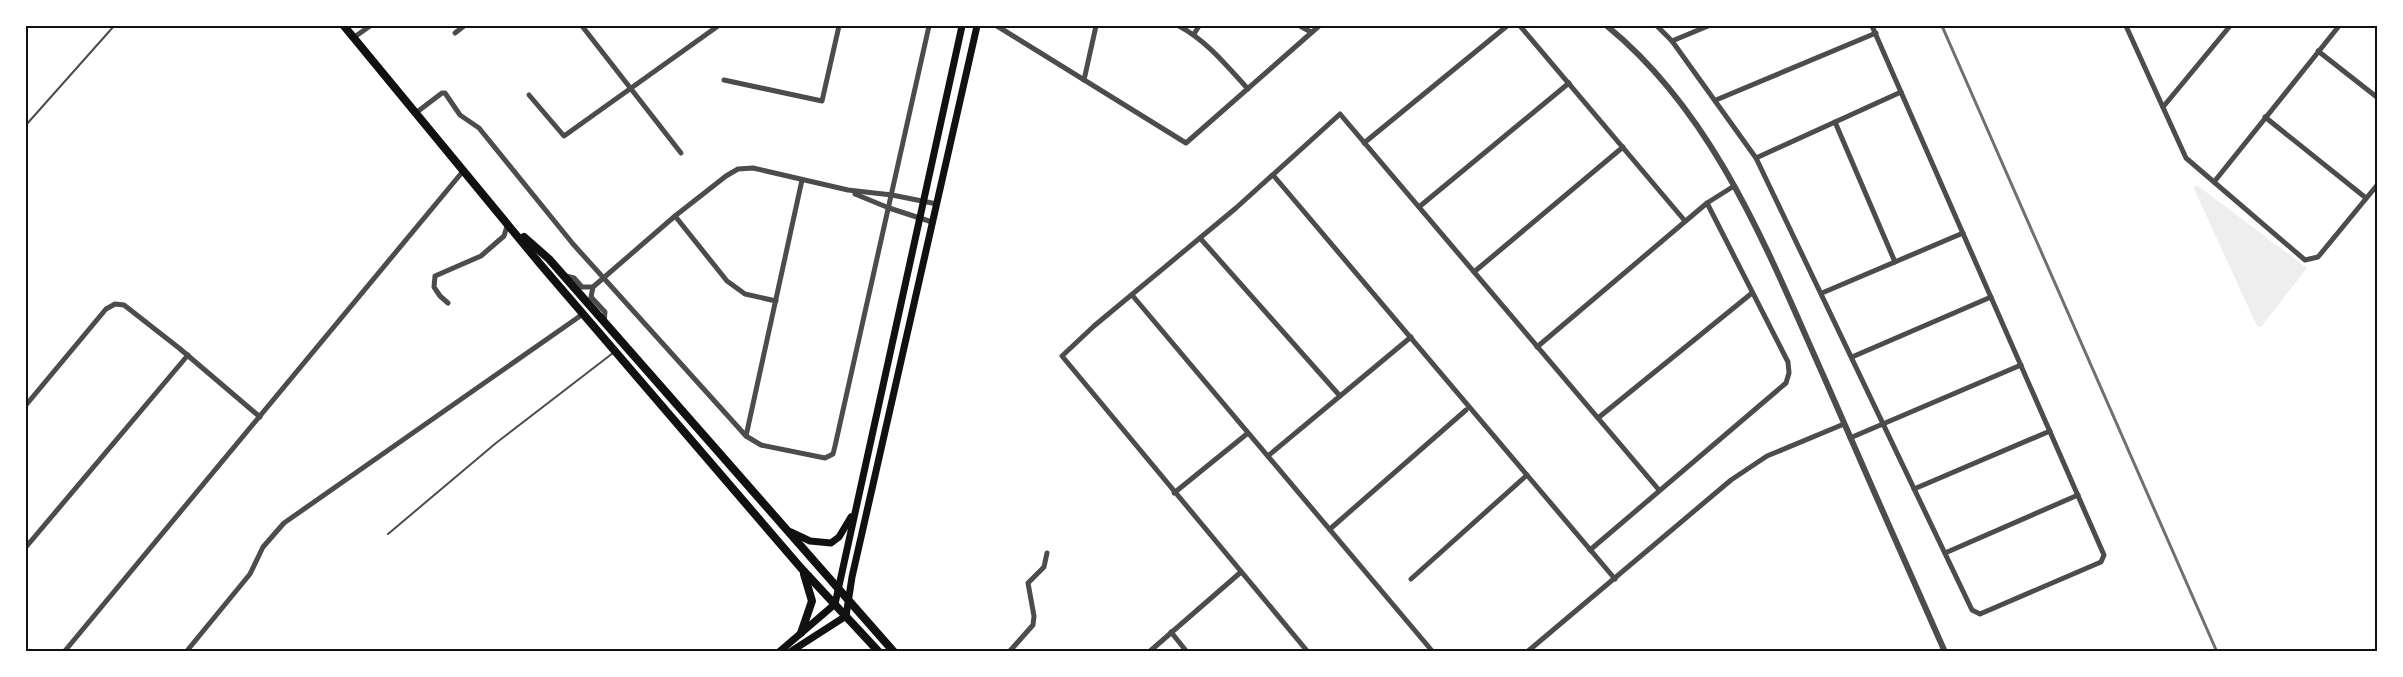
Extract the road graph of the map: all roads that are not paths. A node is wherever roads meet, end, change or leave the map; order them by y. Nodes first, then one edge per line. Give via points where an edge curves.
1 (114, 26) edge
2 (344, 26) edge
3 (370, 26) edge
4 (464, 26) edge
5 (584, 26) edge
6 (718, 26) edge
7 (839, 26) edge
8 (929, 26) edge
9 (962, 26) edge
10 (977, 26) edge
11 (997, 26) edge
12 (1096, 26) edge
13 (1179, 26) edge
14 (1199, 26) edge
15 (1300, 26) edge
16 (1319, 26) edge
17 (1507, 26) edge
18 (1520, 26) edge
19 (1607, 26) edge
20 (1657, 26) edge
21 (1708, 26) edge
22 (1872, 26) edge
23 (2126, 26) edge
24 (2230, 26) edge
25 (2339, 26) edge
26 (1009, 29) edge
27 (1311, 32) junction
28 (455, 33) dead end
29 (1876, 33) junction
30 (1194, 34) junction
31 (352, 38) junction
32 (1672, 41) junction
33 (2318, 51) junction
34 (724, 80) dead end
35 (1084, 80) junction
36 (1569, 83) junction
37 (630, 87) junction
38 (1248, 89) junction
39 (1901, 92) junction
40 (529, 95) dead end
41 (2378, 98) edge
42 (1716, 100) junction
43 (2163, 107) junction
44 (417, 112) junction
45 (2265, 117) junction
46 (1835, 122) junction
47 (26, 125) edge
48 (1364, 143) junction
49 (1623, 147) junction
50 (681, 153) dead end
51 (1756, 158) junction
52 (464, 170) junction
53 (1273, 175) junction
54 (802, 180) junction
55 (2214, 182) junction
56 (2378, 183) edge
57 (1734, 186) junction
58 (848, 190) junction
59 (892, 195) junction
60 (2366, 198) junction
61 (923, 202) junction
62 (1707, 203) junction
63 (936, 204) junction
64 (1419, 207) junction
65 (889, 208) junction
66 (675, 216) junction
67 (920, 218) junction
68 (1686, 221) junction
69 (933, 222) junction
70 (508, 223) junction
71 (1963, 233) junction
72 (1200, 238) junction
73 (1895, 262) junction
74 (1474, 272) junction
75 (564, 276) junction
76 (603, 278) junction
77 (593, 286) junction
78 (1752, 293) junction
79 (1822, 293) junction
80 (1132, 295) junction
81 (1991, 297) junction
82 (776, 301) junction
83 (448, 303) dead end
84 (583, 314) junction
85 (604, 321) junction
86 (1411, 338) junction
87 (1538, 347) junction
88 (615, 351) junction
89 (188, 355) junction
90 (1852, 357) junction
91 (2021, 365) junction
92 (1340, 396) junction
93 (26, 405) edge
94 (1466, 410) dead end
95 (260, 417) junction
96 (1598, 418) junction
97 (1883, 423) junction
98 (1844, 424) junction
99 (2050, 431) junction
100 (1248, 433) junction
101 (746, 436) junction
102 (1850, 438) junction
103 (1268, 456) junction
104 (1527, 475) junction
105 (1914, 489) junction
106 (1659, 490) junction
107 (1174, 493) junction
108 (2078, 495) junction
109 (855, 511) junction
110 (1330, 530) junction
111 (791, 532) junction
112 (388, 534) dead end
113 (26, 548) edge
114 (1590, 550) junction
115 (1047, 553) dead end
116 (1945, 553) junction
117 (801, 568) junction
118 (1241, 572) junction
119 (1410, 579) dead end
120 (1615, 579) junction
121 (838, 588) junction
122 (849, 600) junction
123 (835, 604) junction
124 (846, 616) junction
125 (1171, 632) junction
126 (801, 633) junction
127 (64, 651) edge
128 (186, 651) edge
129 (779, 651) edge
130 (790, 651) edge
131 (879, 651) edge
132 (894, 651) edge
133 (1009, 651) edge
134 (1149, 651) edge
135 (1187, 651) edge
136 (1308, 651) edge
137 (1433, 651) edge
138 (1527, 651) edge
139 (1945, 651) edge

1 - 47 lane
2 - 31 highway
3 - 31 street
4 - 28 street
5 - 37 street
6 - 37 street
7 - 34 street via 822,100
8 - 59 street
9 - 61 main road
10 - 63 main road
11 - 26 street
12 - 35 street
13 - 30 street
14 - 30 street
15 - 27 street
16 - 27 street
17 - 48 street
18 - 36 street
19 - 57 street via 1679,100
20 - 32 street
21 - 32 street
22 - 29 street
23 - 43 street
24 - 43 street
25 - 33 street
26 - 35 street
27 - 38 street
29 - 39 street
29 - 42 street
30 - 38 street
31 - 44 highway
32 - 42 street
33 - 41 street
33 - 45 street
35 - 38 street via 1186,142
36 - 49 street
36 - 64 street
37 - 40 street via 564,136
37 - 50 street
39 - 46 street
39 - 71 street
42 - 51 street
43 - 55 street via 2186,158
44 - 52 highway
44 - 76 street via 443,93 460,115 479,128
45 - 55 street
45 - 60 street
46 - 51 street
46 - 73 street
48 - 53 street via 1340,114
48 - 64 street
49 - 68 street
49 - 74 street
51 - 79 street
52 - 70 highway
52 - 95 street
53 - 72 street
53 - 86 street
54 - 58 street
54 - 66 street via 753,168 738,169
54 - 82 street
55 - 60 street via 2305,260 2318,257
56 - 60 street
57 - 62 street
57 - 98 street
58 - 59 street
58 - 65 street
59 - 61 street
59 - 65 street
61 - 63 street
61 - 67 main road
62 - 68 street
62 - 78 street
63 - 69 main road
64 - 74 street
65 - 67 street
65 - 101 street via 832,454 825,458 761,445
66 - 76 street
66 - 82 street via 727,281 745,294
67 - 69 street
67 - 109 main road
68 - 87 street
69 - 122 main road
70 - 75 highway
70 - 83 street via 504,236 478,258 435,276 434,287
70 - 84 highway
71 - 73 street
71 - 81 street
72 - 80 street
72 - 92 street
73 - 79 street
74 - 87 street
75 - 77 street via 574,278 582,287
75 - 85 highway
76 - 77 street
76 - 101 street
77 - 85 street via 591,297 605,312
78 - 96 street
78 - 106 street via 1788,362 1786,383
79 - 90 street
80 - 100 street
80 - 107 street via 1062,356
81 - 90 street
81 - 91 street
82 - 101 street
84 - 88 highway
84 - 128 street via 284,523 263,547 250,574
85 - 111 highway
86 - 92 street
86 - 104 street
87 - 96 street
88 - 112 lane via 496,443
88 - 117 highway
89 - 93 street via 124,305 115,304 106,309
89 - 95 street
89 - 113 street
90 - 97 street
91 - 97 street
91 - 99 street
92 - 103 street
94 - 110 street
95 - 127 street
96 - 106 street
97 - 102 street
97 - 105 street
98 - 102 street
98 - 120 street via 1767,456 1731,480
99 - 105 street
99 - 108 street
100 - 103 street
100 - 107 street
102 - 139 street
103 - 110 street
104 - 114 street
104 - 119 street
105 - 116 street
106 - 114 street
107 - 118 street
108 - 116 street
108 - 116 street via 2104,555 2101,562 1980,614 1971,610
109 - 111 main road via 831,543 810,541
109 - 121 main road
110 - 137 street
111 - 121 highway
114 - 120 street
115 - 133 street via 1044,567 1028,583 1033,625
117 - 123 highway
117 - 126 highway via 812,601
118 - 125 street
118 - 136 street
120 - 138 street
121 - 122 highway
121 - 123 main road
122 - 124 main road
122 - 132 highway
123 - 124 highway
123 - 126 main road
124 - 130 main road
124 - 131 highway
125 - 134 street
125 - 135 street
126 - 129 main road

